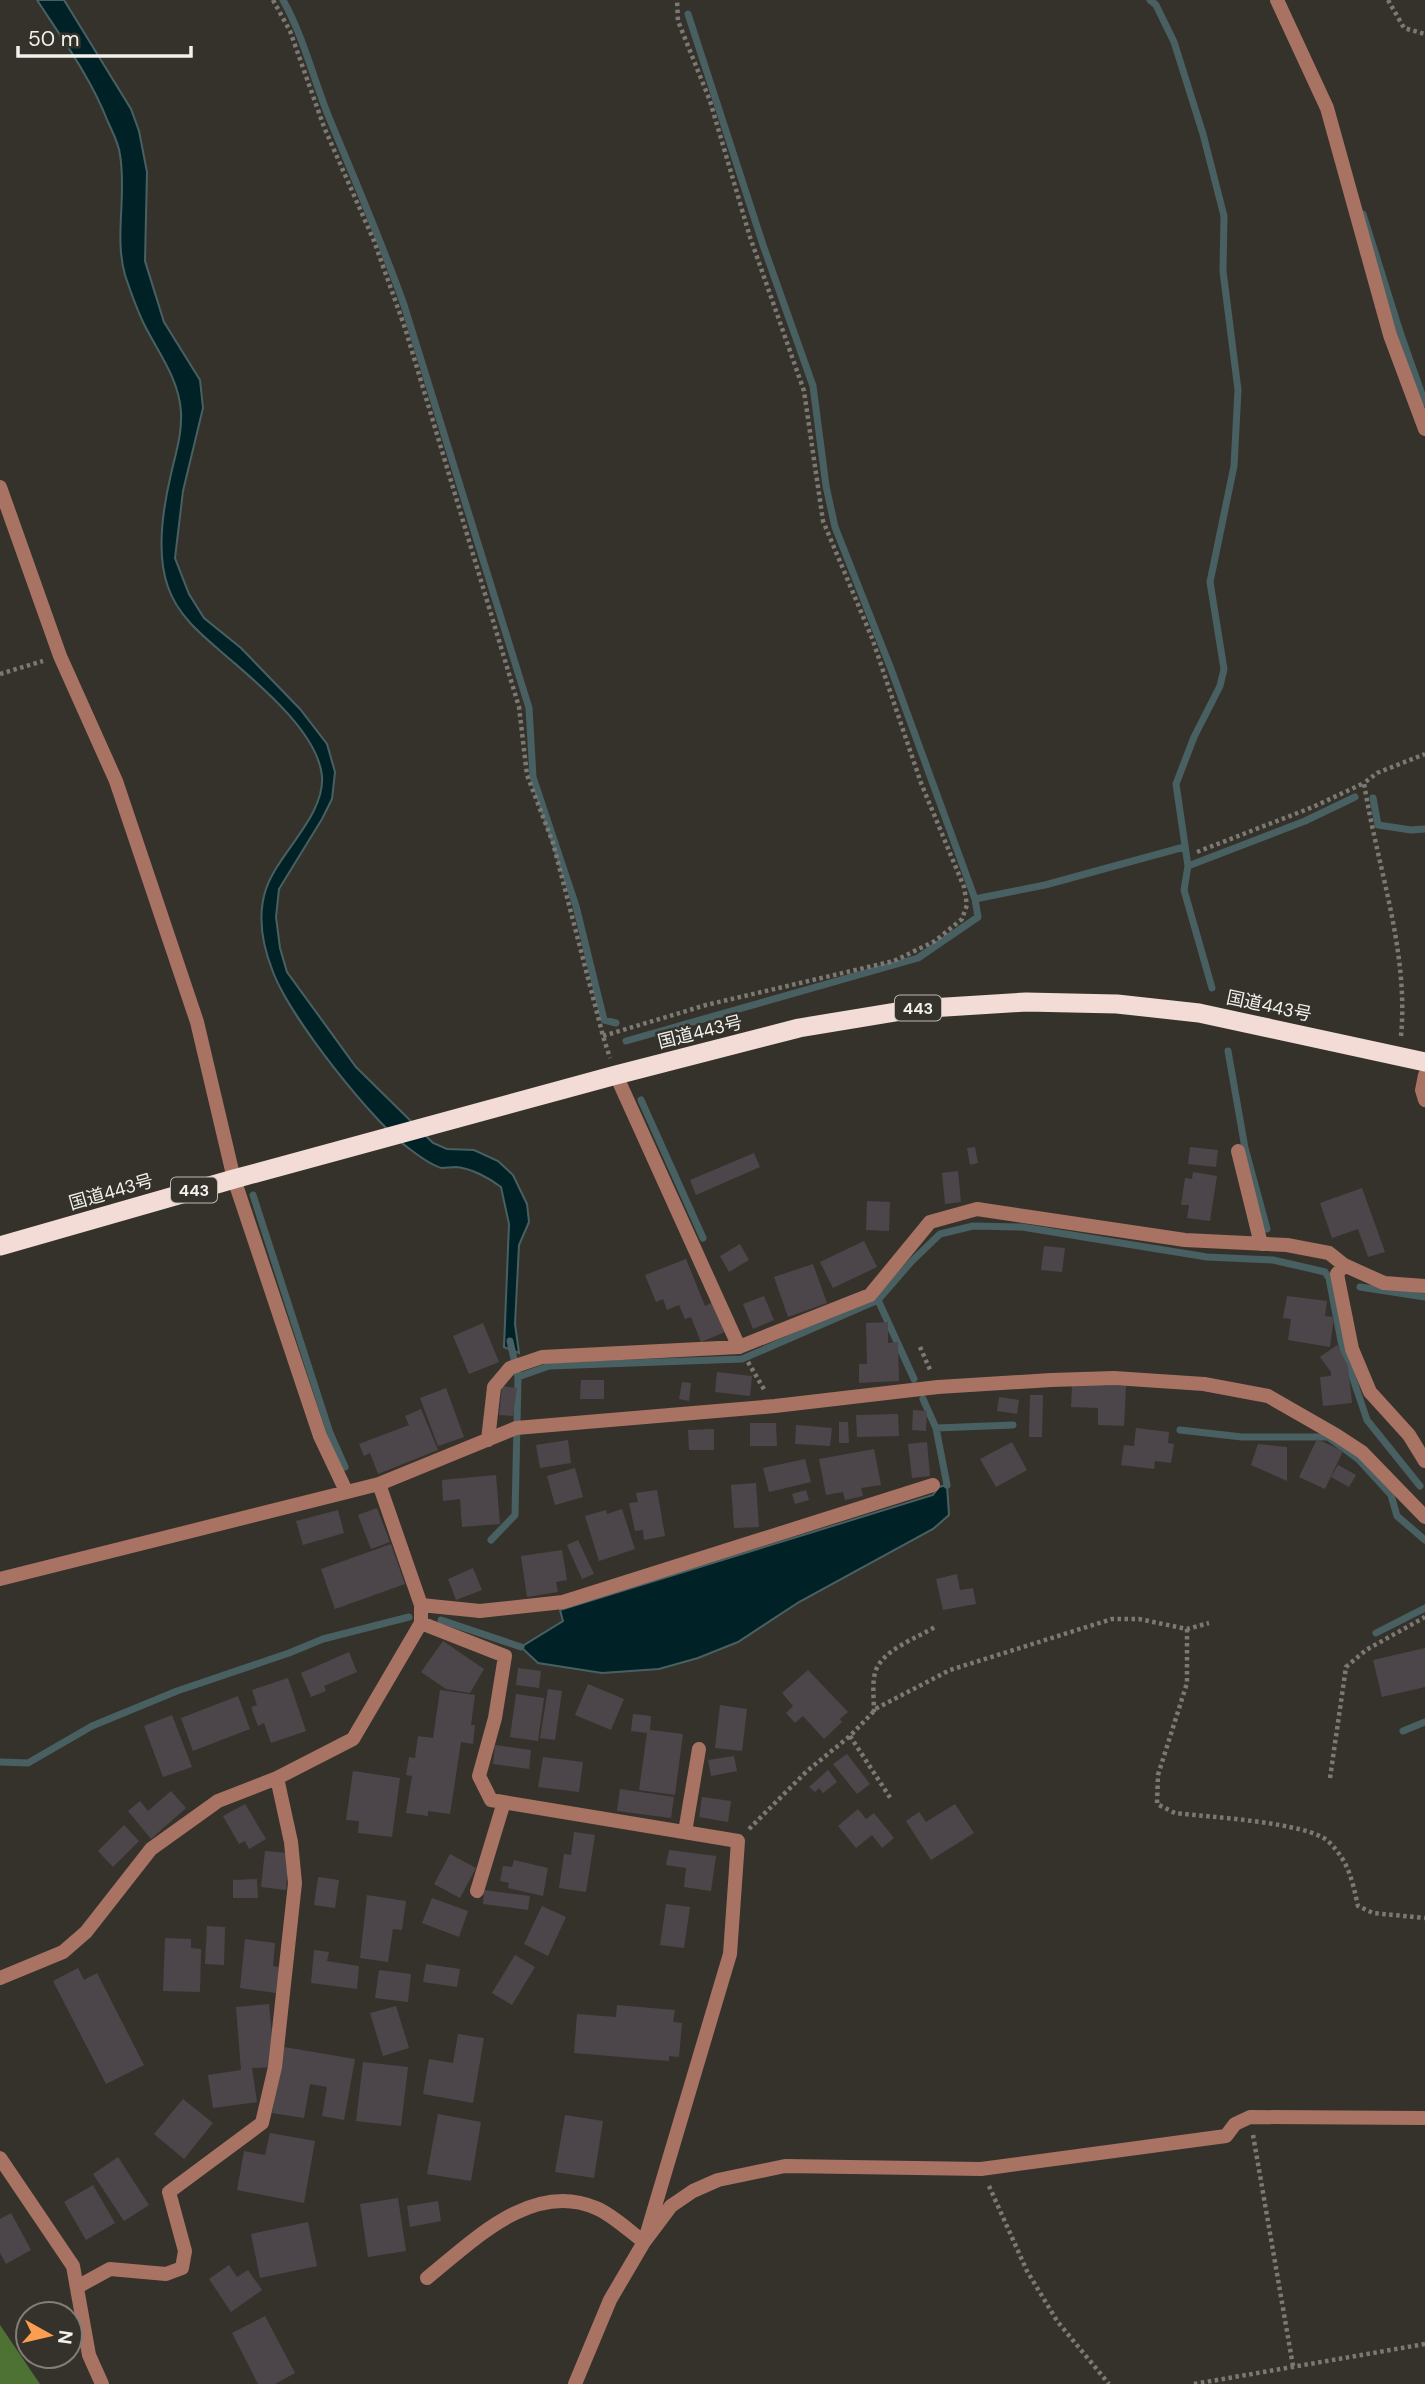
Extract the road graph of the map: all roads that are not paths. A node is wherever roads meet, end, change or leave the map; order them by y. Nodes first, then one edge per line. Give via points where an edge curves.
1 (1277, 0) edge
2 (1425, 429) edge
3 (0, 486) edge
4 (1425, 1062) edge
5 (617, 1075) junction
6 (1425, 1075) edge
7 (1425, 1100) edge
8 (1238, 1151) dead end
9 (234, 1179) junction
10 (1261, 1244) junction
11 (0, 1246) edge
12 (1344, 1265) junction
13 (1425, 1286) edge
14 (739, 1347) junction
15 (488, 1440) junction
16 (1425, 1461) edge
17 (379, 1484) junction
18 (933, 1485) dead end
19 (346, 1491) junction
20 (1425, 1517) edge
21 (0, 1579) edge
22 (421, 1605) junction
23 (421, 1623) junction
24 (699, 1749) dead end
25 (276, 1777) junction
26 (504, 1802) junction
27 (685, 1832) junction
28 (477, 1891) dead end
29 (0, 1978) edge
30 (1425, 2118) edge
31 (0, 2158) edge
32 (644, 2242) junction
33 (427, 2278) dead end
34 (79, 2287) junction
35 (103, 2384) edge
36 (575, 2384) edge

1 - 2 street via 1327,108 1390,335
3 - 9 street via 61,656 116,781 197,1022
4 - 5 highway, 国道443号 / 443 via 1199,1013 1117,1004 1026,1002 914,1009 812,1026
5 - 9 highway, 国道443号 / 443
5 - 14 street
6 - 7 street
8 - 10 street
9 - 11 highway, 国道443号 / 443
9 - 19 street via 320,1436
10 - 12 street via 1329,1253
10 - 14 street via 1185,1240 977,1209 930,1222 870,1295
12 - 13 street via 1384,1283
12 - 16 street via 1337,1274 1352,1349 1370,1392 1409,1434
14 - 15 street via 542,1357 510,1368 494,1387
15 - 17 street
15 - 20 street via 516,1428 937,1387 1114,1378 1204,1384 1268,1396 1336,1435 1362,1452
17 - 19 street
17 - 22 street
18 - 22 street via 563,1602 480,1611
19 - 21 street
22 - 23 street
23 - 25 street via 353,1739
23 - 26 street via 505,1656 479,1776 491,1800
24 - 27 street
25 - 29 street via 218,1801 151,1849 86,1932 63,1952
25 - 34 street via 295,1883 275,2067 262,2123 169,2192 185,2251 182,2268 166,2274 110,2269
26 - 27 street
26 - 28 street
27 - 32 street via 738,1841 730,1954
30 - 32 street via 1250,2117 1235,2124 1226,2136 981,2169 785,2166 718,2180 694,2191 671,2206
31 - 34 street via 74,2266
32 - 33 street via 599,2208 575,2201 542,2203 500,2219
32 - 36 street via 610,2300
34 - 35 street via 89,2355

